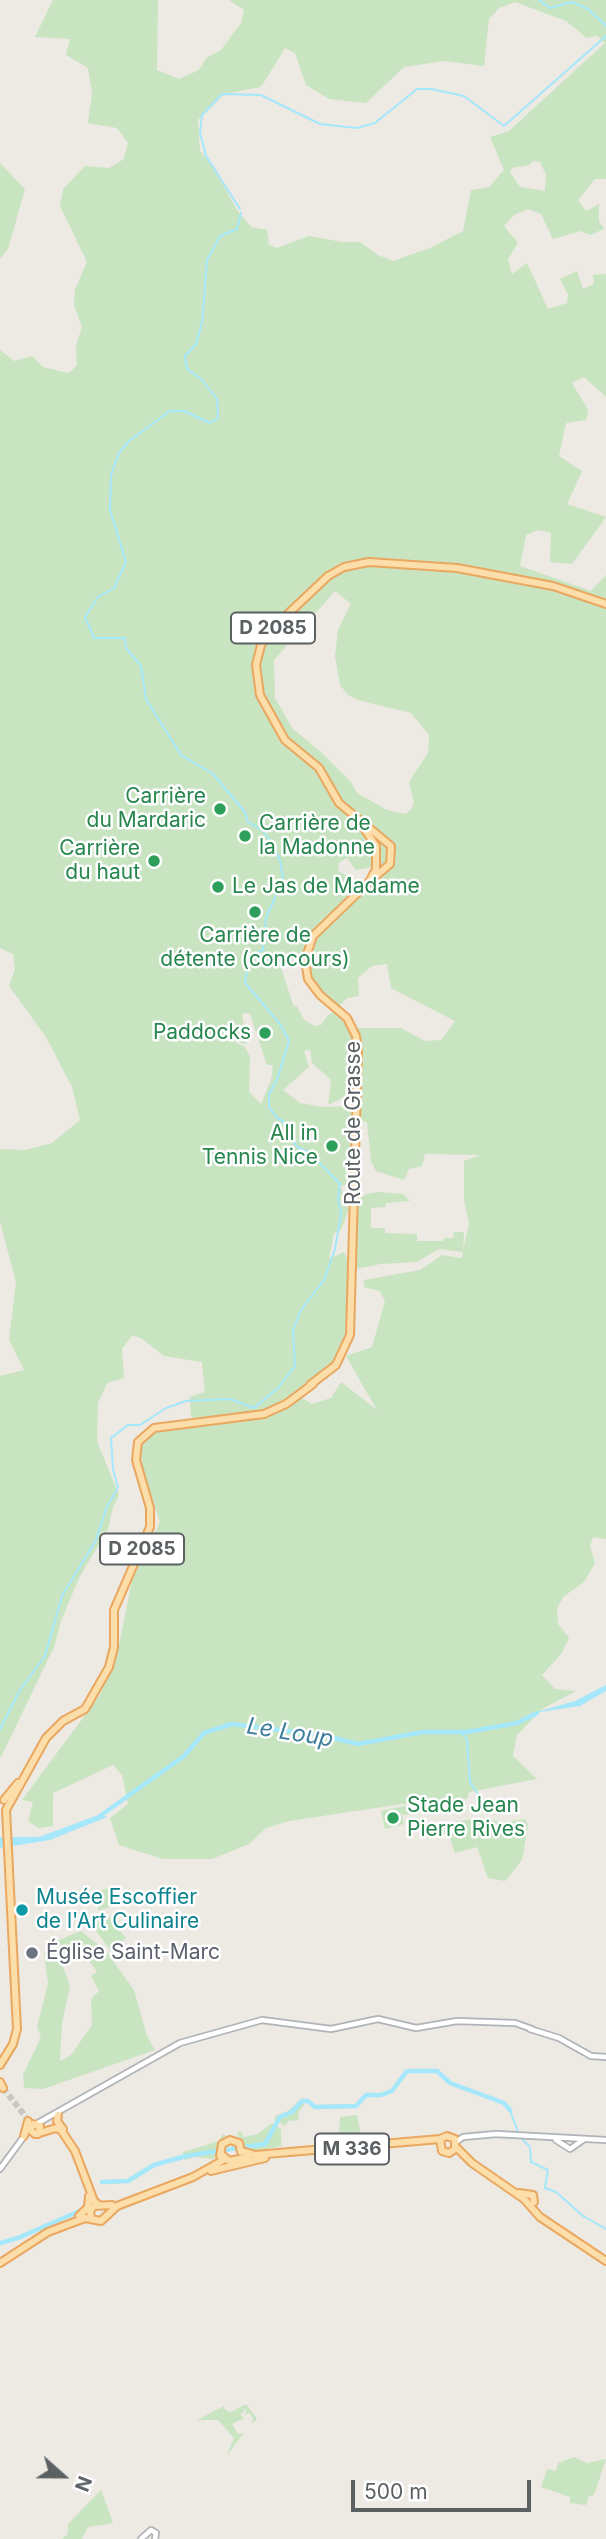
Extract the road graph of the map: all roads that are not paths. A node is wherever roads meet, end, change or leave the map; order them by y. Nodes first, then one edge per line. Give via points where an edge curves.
1 (606, 604) edge
2 (354, 818) junction
3 (369, 882) junction
4 (3, 1807) edge
5 (606, 2057) edge
6 (0, 2065) edge
7 (79, 2100) junction
8 (58, 2115) junction
9 (33, 2126) junction
10 (561, 2131) dead end
11 (64, 2134) junction
12 (24, 2136) joint
13 (554, 2137) junction
14 (606, 2140) edge
15 (565, 2141) junction
16 (575, 2141) junction
17 (455, 2142) junction
18 (440, 2143) junction
19 (73, 2147) junction
20 (15, 2148) junction
21 (451, 2153) junction
22 (240, 2154) junction
23 (223, 2156) junction
24 (267, 2157) junction
25 (472, 2163) junction
26 (0, 2169) edge
27 (193, 2177) junction
28 (91, 2196) junction
29 (122, 2200) junction
30 (95, 2209) junction
31 (106, 2214) junction
32 (79, 2216) junction
33 (606, 2260) edge
34 (0, 2261) edge
35 (144, 2538) edge
36 (156, 2538) edge

1 - 2 main road, D 2085 via 553,586 443,566 369,562 338,570 271,630 258,655 256,678 263,703 285,740 319,768 339,803
2 - 3 main road, D 2085 via 376,846 377,863
2 - 3 main road, D 2085 via 392,849 389,866
3 - 4 main road, Route de Grasse / D 2085 via 316,932 305,960 312,985 350,1023 358,1050 350,1335 340,1360 282,1406 249,1417 162,1426 141,1438 136,1454 150,1508 150,1527 114,1610 113,1657 85,1709 54,1728
4 - 6 main road, D 2085 via 17,2029
5 - 7 main road via 583,2052 533,2029 495,2023 453,2021 410,2028 386,2019 331,2029 262,2020 180,2043
7 - 8 main road
7 - 9 main road
8 - 9 main road
8 - 11 main road
9 - 11 main road via 59,2129
9 - 12 main road
9 - 20 main road
10 - 13 main road
11 - 19 main road
12 - 20 main road
13 - 15 main road
13 - 17 main road via 496,2134
14 - 16 main road
15 - 16 main road
15 - 16 main road via 570,2149
17 - 18 main road via 445,2136
17 - 21 main road
17 - 25 main road
18 - 21 main road via 444,2153
18 - 22 main road, M 336 via 388,2141
18 - 24 main road, M 336
19 - 28 main road
19 - 28 main road
20 - 26 main road
21 - 25 main road
22 - 23 main road via 234,2161
22 - 23 main road via 238,2142 230,2140 222,2144
22 - 24 main road
23 - 27 main road
23 - 29 main road via 197,2172
24 - 27 main road, M 336
25 - 33 main road via 528,2200 563,2234
27 - 31 main road, M 336
28 - 29 main road via 103,2203
28 - 30 main road
28 - 32 main road
29 - 30 main road
30 - 31 main road
30 - 31 main road via 100,2221
30 - 32 main road
30 - 34 main road
32 - 34 main road via 36,2234
35 - 36 main road via 152,2530

